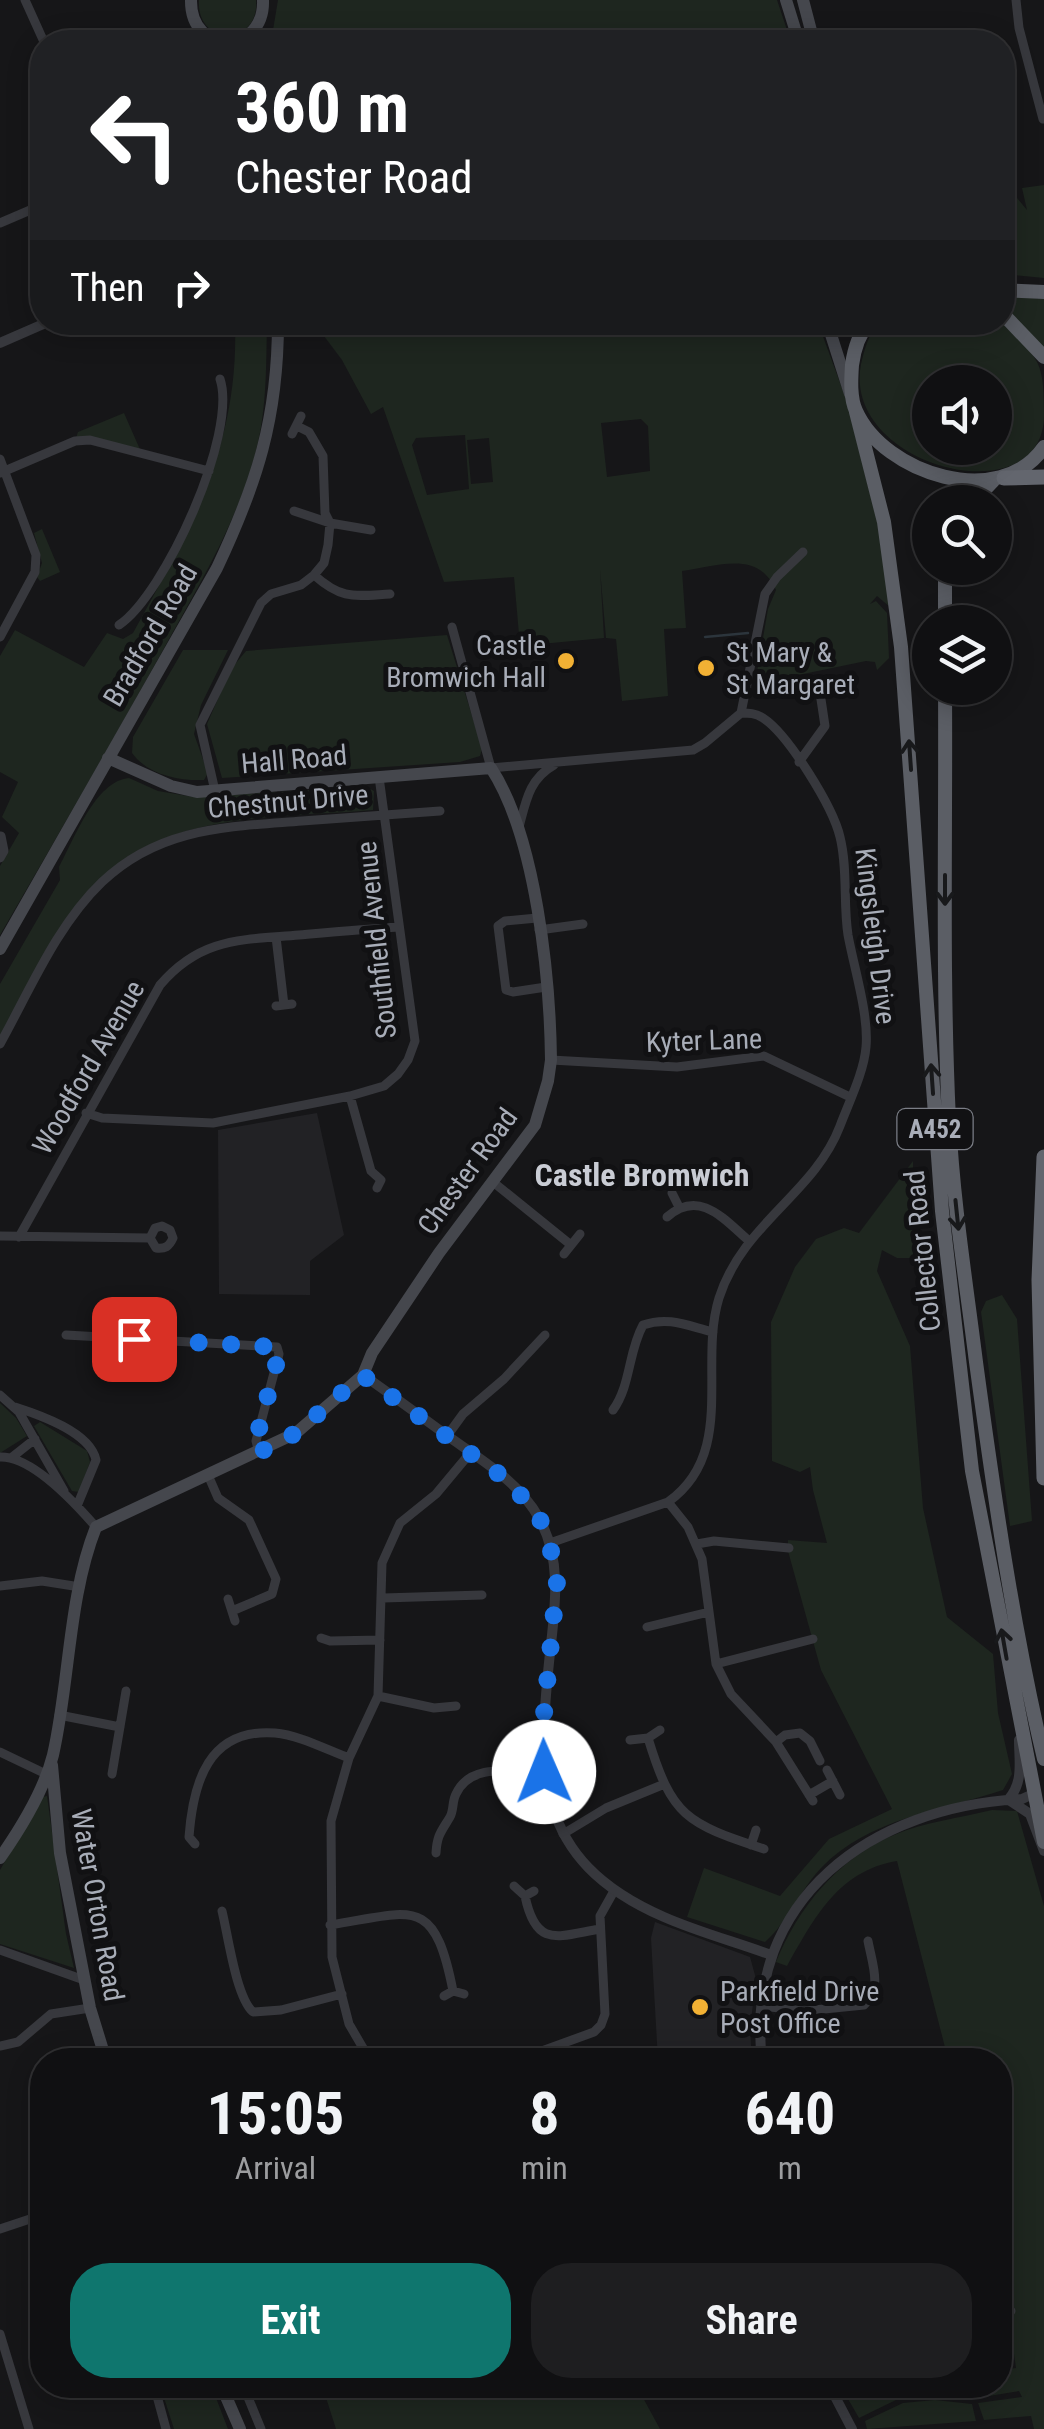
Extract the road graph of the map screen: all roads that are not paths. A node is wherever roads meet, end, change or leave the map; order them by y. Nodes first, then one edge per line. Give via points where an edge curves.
1 (25, 0) edge
2 (188, 0) edge
3 (263, 0) edge
4 (786, 0) edge
5 (803, 0) edge
6 (1016, 0) edge
7 (258, 25) junction
8 (39, 30) edge
9 (203, 30) edge
10 (253, 30) edge
11 (258, 30) edge
12 (795, 30) edge
13 (811, 30) edge
14 (1042, 119) edge
15 (30, 210) edge
16 (0, 223) edge
17 (1015, 291) edge
18 (1044, 292) edge
19 (1015, 326) edge
20 (30, 330) edge
21 (278, 335) edge
22 (830, 335) edge
23 (863, 335) edge
24 (0, 343) edge
25 (1044, 357) edge
26 (220, 380) dead end
27 (854, 407) junction
28 (296, 426) dead end
29 (1044, 447) edge
30 (0, 458) edge
31 (209, 470) junction
32 (2, 472) edge
33 (1044, 477) edge
34 (998, 479) junction
35 (991, 485) edge
36 (294, 511) dead end
37 (330, 523) junction
38 (371, 530) dead end
39 (803, 552) dead end
40 (314, 574) junction
41 (390, 594) dead end
42 (368, 595) junction
43 (369, 607) dead end
44 (120, 625) dead end
45 (452, 627) dead end
46 (0, 637) edge
47 (819, 686) dead end
48 (945, 705) edge
49 (741, 713) junction
50 (108, 758) junction
51 (800, 762) junction
52 (556, 764) junction
53 (492, 768) junction
54 (380, 776) junction
55 (215, 790) junction
56 (440, 811) dead end
57 (385, 815) junction
58 (519, 827) junction
59 (1, 836) edge
60 (0, 858) edge
61 (538, 924) junction
62 (583, 924) dead end
63 (400, 926) junction
64 (276, 937) junction
65 (0, 949) edge
66 (546, 987) junction
67 (284, 1005) dead end
68 (0, 1044) edge
69 (550, 1060) junction
70 (350, 1096) junction
71 (850, 1098) junction
72 (86, 1113) junction
73 (1044, 1157) edge
74 (493, 1182) junction
75 (377, 1188) dead end
76 (672, 1193) dead end
77 (679, 1207) junction
78 (667, 1217) dead end
79 (580, 1234) dead end
80 (0, 1236) edge
81 (19, 1236) junction
82 (150, 1238) dead end
83 (748, 1240) junction
84 (713, 1332) junction
85 (66, 1335) dead end
86 (545, 1335) dead end
87 (362, 1375) junction
88 (0, 1395) edge
89 (15, 1407) junction
90 (613, 1410) dead end
91 (448, 1436) junction
92 (35, 1440) junction
93 (471, 1452) junction
94 (258, 1453) junction
95 (5, 1458) edge
96 (208, 1475) junction
97 (1044, 1478) edge
98 (66, 1494) junction
99 (668, 1502) junction
100 (77, 1506) junction
101 (96, 1527) junction
102 (550, 1544) junction
103 (696, 1544) junction
104 (789, 1548) dead end
105 (0, 1586) edge
106 (80, 1587) junction
107 (482, 1595) dead end
108 (467, 1596) junction
109 (383, 1598) junction
110 (228, 1599) dead end
111 (467, 1609) dead end
112 (656, 1609) dead end
113 (708, 1612) junction
114 (660, 1622) junction
115 (647, 1628) dead end
116 (793, 1632) dead end
117 (813, 1639) dead end
118 (380, 1640) junction
119 (796, 1644) junction
120 (330, 1653) dead end
121 (716, 1664) junction
122 (1026, 1683) junction
123 (126, 1691) dead end
124 (378, 1696) junction
125 (456, 1706) dead end
126 (59, 1715) junction
127 (1018, 1722) junction
128 (120, 1726) junction
129 (660, 1730) dead end
130 (648, 1738) junction
131 (630, 1740) dead end
132 (776, 1742) junction
133 (0, 1752) edge
134 (52, 1758) junction
135 (349, 1758) junction
136 (1044, 1758) edge
137 (544, 1772) junction
138 (46, 1774) junction
139 (112, 1774) dead end
140 (833, 1781) junction
141 (662, 1785) junction
142 (1033, 1794) junction
143 (840, 1795) dead end
144 (1008, 1800) junction
145 (425, 1828) dead end
146 (756, 1830) dead end
147 (437, 1834) junction
148 (563, 1834) junction
149 (188, 1841) dead end
150 (1044, 1842) edge
151 (751, 1844) junction
152 (764, 1849) dead end
153 (1044, 1852) edge
154 (436, 1854) dead end
155 (0, 1858) edge
156 (514, 1886) dead end
157 (614, 1891) junction
158 (222, 1911) dead end
159 (330, 1924) junction
160 (600, 1929) junction
161 (868, 1941) dead end
162 (0, 1950) edge
163 (771, 1955) junction
164 (884, 1957) dead end
165 (872, 1960) junction
166 (84, 1980) junction
167 (342, 1994) junction
168 (464, 1994) dead end
169 (762, 2006) junction
170 (90, 2008) junction
171 (0, 2046) edge
172 (102, 2048) edge
173 (363, 2048) edge
174 (550, 2048) edge
175 (761, 2048) edge
176 (30, 2219) edge
177 (0, 2228) edge
178 (0, 2334) edge
179 (158, 2398) edge
180 (227, 2398) edge
181 (248, 2398) edge
182 (835, 2398) edge
183 (848, 2428) edge
184 (30, 2429) edge
185 (166, 2429) edge
186 (240, 2429) edge
187 (261, 2429) edge

1 - 8 street
2 - 9 main road
3 - 7 main road
4 - 12 main road
5 - 13 main road
6 - 14 street
7 - 10 main road
7 - 11 main road
15 - 16 street
17 - 18 highway
19 - 25 highway
20 - 24 street
21 - 50 main road, Bradford Road via 275,400 242,516
22 - 27 main road
23 - 27 highway, Collector Road via 854,354
26 - 31 street via 224,413
27 - 34 highway via 880,443 924,468 950,479
127 -> 27 highway, Collector Road / A452 via 972,1471 944,1230 894,580
28 - 37 street via 309,432 324,456
29 - 34 highway via 1027,466
30 - 32 street
31 - 32 street via 90,440
31 - 44 street via 142,604
32 - 46 street via 36,555 35,572
33 - 34 highway
34 - 35 highway
36 - 37 street
37 - 38 street
37 - 40 street via 324,563
39 - 49 street via 766,594
40 - 42 street via 344,596
40 - 55 street via 261,603 203,716
41 - 42 street
42 - 43 street
45 - 53 street
47 - 51 street via 825,726
48 -> 122 highway, Collector Road / A452 via 944,976 956,1210
49 - 51 street, Kingsleigh Drive via 764,719
49 - 52 street via 693,750
50 - 55 main road, Hall Road via 171,786
50 - 65 main road, Bradford Road
51 - 71 street, Kingsleigh Drive via 841,839 843,906 866,1038
52 - 53 street
52 - 58 street via 532,784
53 - 54 main road, Hall Road
53 - 58 main road, Chester Road
54 - 55 main road, Hall Road
54 - 57 street, Southfield Avenue
56 - 57 street, Chestnut Drive
57 - 63 street, Southfield Avenue
57 - 68 street, Chestnut Drive via 210,828 127,861 68,922
58 - 61 main road, Chester Road
59 - 60 street
61 - 62 street
61 - 66 main road, Chester Road
61 - 66 street via 498,926 506,990
63 - 64 street, Woodford Avenue
63 - 70 street, Southfield Avenue via 414,1041 398,1074 384,1086
64 - 67 street
64 - 72 street, Woodford Avenue via 220,943 173,970
66 - 69 main road, Chester Road
69 - 71 street, Kyter Lane via 677,1067 764,1056
69 - 74 main road, Chester Road via 535,1125
70 - 72 street, Southfield Avenue via 213,1123
70 - 75 street via 370,1171 381,1180
71 - 83 street, Kingsleigh Drive via 824,1157
72 - 81 street, Woodford Avenue
73 - 97 highway
74 - 79 street via 568,1249
74 - 87 main road, Chester Road
76 - 77 street
77 - 78 street
77 - 83 street via 708,1208
80 - 81 street
81 - 82 street
83 - 84 street, Kingsleigh Drive via 719,1298
84 - 90 street via 673,1320 643,1325
84 - 99 street, Kingsleigh Drive via 707,1449 682,1493
85 - 94 street via 277,1347
86 - 91 street
87 - 91 street
87 - 94 main road, Chester Road via 296,1433
88 - 89 street
89 - 92 street
89 - 100 street via 68,1429 95,1452
91 - 93 street
92 - 95 street
92 - 98 street
93 - 102 street via 528,1500
93 - 109 street via 400,1523 382,1563
94 - 96 main road, Chester Road
95 - 98 street
96 - 101 main road, Chester Road
96 - 110 street via 218,1498 249,1520 276,1579 272,1594 234,1616
98 - 100 street
99 - 102 street, Kingsleigh Drive
99 - 103 street
100 - 101 street
101 - 106 main road
102 - 137 street via 557,1582
103 - 104 street
103 - 113 street
105 - 106 street via 42,1581
106 - 126 main road
107 - 108 street
108 - 109 street
108 - 111 street
109 - 118 street
112 - 114 street
113 - 114 street
113 - 121 street
114 - 115 street
116 - 119 street
117 - 119 street
118 - 120 street via 326,1640
118 - 124 street
119 - 121 street
121 - 132 street via 731,1694
122 - 136 highway, Collector Road / A452
122 - 142 highway via 1024,1710 1039,1778
123 - 128 street
124 - 125 street
124 - 135 street
126 - 128 street
126 - 134 main road
127 - 142 highway, Collector Road / A452
127 - 144 street via 1020,1779
128 - 139 street
129 - 130 street
130 - 131 street
130 - 141 street
132 - 140 street via 800,1733
132 - 140 street via 811,1798
133 - 138 street
134 - 138 main road
134 - 166 main road, Water Orton Road via 60,1853
135 - 149 street via 276,1733 227,1744 204,1766
135 - 159 street via 331,1821
137 - 147 street via 475,1774 454,1796
137 - 148 street
138 - 155 main road
140 - 143 street
141 - 148 street
141 - 151 street via 695,1822
142 - 144 street
142 - 150 highway, Collector Road / A452
144 - 153 street via 1030,1814
144 - 163 street via 899,1825 859,1846 805,1896
145 - 147 street
146 - 151 street
147 - 154 street
148 - 157 street
151 - 152 street
156 - 160 street via 530,1894 537,1928 552,1937
157 - 160 street via 602,1908
157 - 163 street via 663,1917
158 - 167 street via 253,2012
159 - 167 street
159 - 168 street via 410,1913 423,1918 438,1936 448,1994
160 - 174 street via 602,2025
161 - 165 street
162 - 166 street
163 - 169 street
164 - 165 street
165 - 169 street via 874,1993 864,2005
166 - 170 main road, Water Orton Road
167 - 173 street
169 - 175 street
170 - 171 street via 51,2014 18,2042
170 - 172 main road, Water Orton Road
176 - 177 street
178 - 184 street
179 - 185 street
180 - 186 main road
181 - 187 street
182 - 183 street

